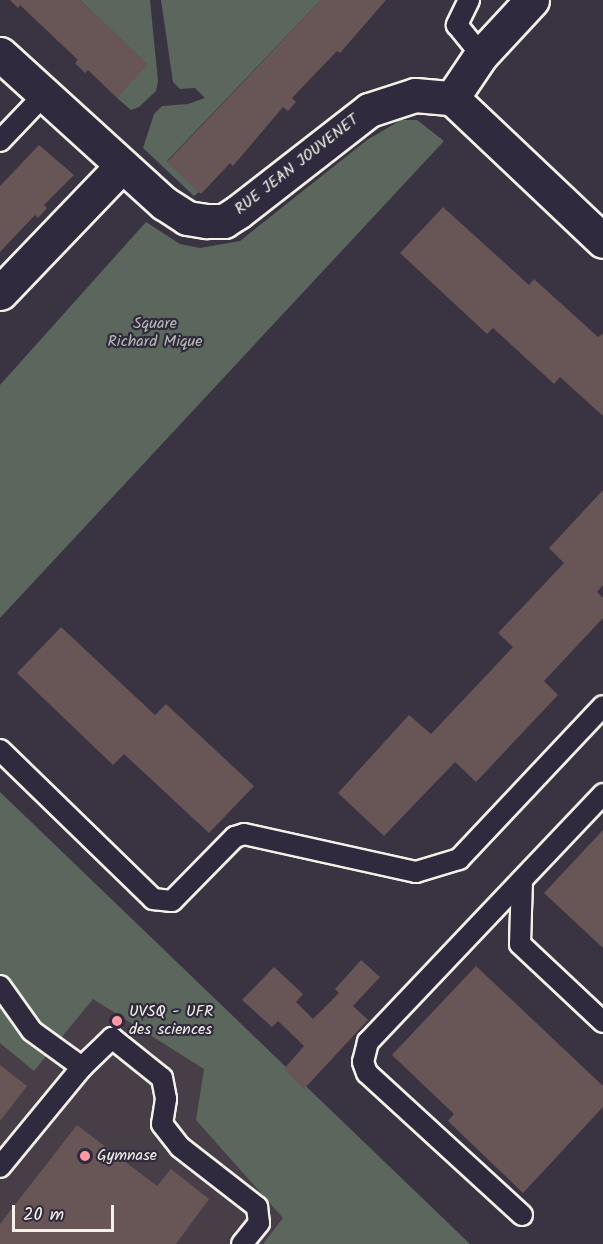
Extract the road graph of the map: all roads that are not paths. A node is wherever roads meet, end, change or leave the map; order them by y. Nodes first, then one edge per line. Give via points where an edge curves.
1 (469, 0) edge
2 (532, 0) edge
3 (0, 54) edge
4 (481, 55) junction
5 (43, 96) junction
6 (452, 98) junction
7 (0, 141) edge
8 (129, 173) junction
9 (600, 230) edge
10 (0, 293) edge
11 (603, 706) edge
12 (0, 750) edge
13 (603, 794) edge
14 (522, 880) junction
15 (0, 986) edge
16 (603, 1022) edge
17 (82, 1067) junction
18 (0, 1167) edge
19 (522, 1215) dead end
20 (242, 1244) edge

1 - 4 lane via 457,25
2 - 4 street
3 - 5 street, RUE JEAN JOUVENET
4 - 6 street
5 - 7 lane
5 - 8 street, RUE JEAN JOUVENET
6 - 8 street, RUE JEAN JOUVENET via 415,95 369,110 224,221 187,218
6 - 9 street
8 - 10 street
11 - 12 lane via 459,859 416,872 244,834 235,837 172,901 153,899
13 - 14 lane
14 - 16 lane via 520,944
14 - 19 lane via 368,1042 363,1062 367,1073
15 - 17 lane via 32,1031
17 - 18 lane
17 - 20 lane via 112,1038 162,1078 166,1100 162,1124 180,1147 257,1208 259,1223

